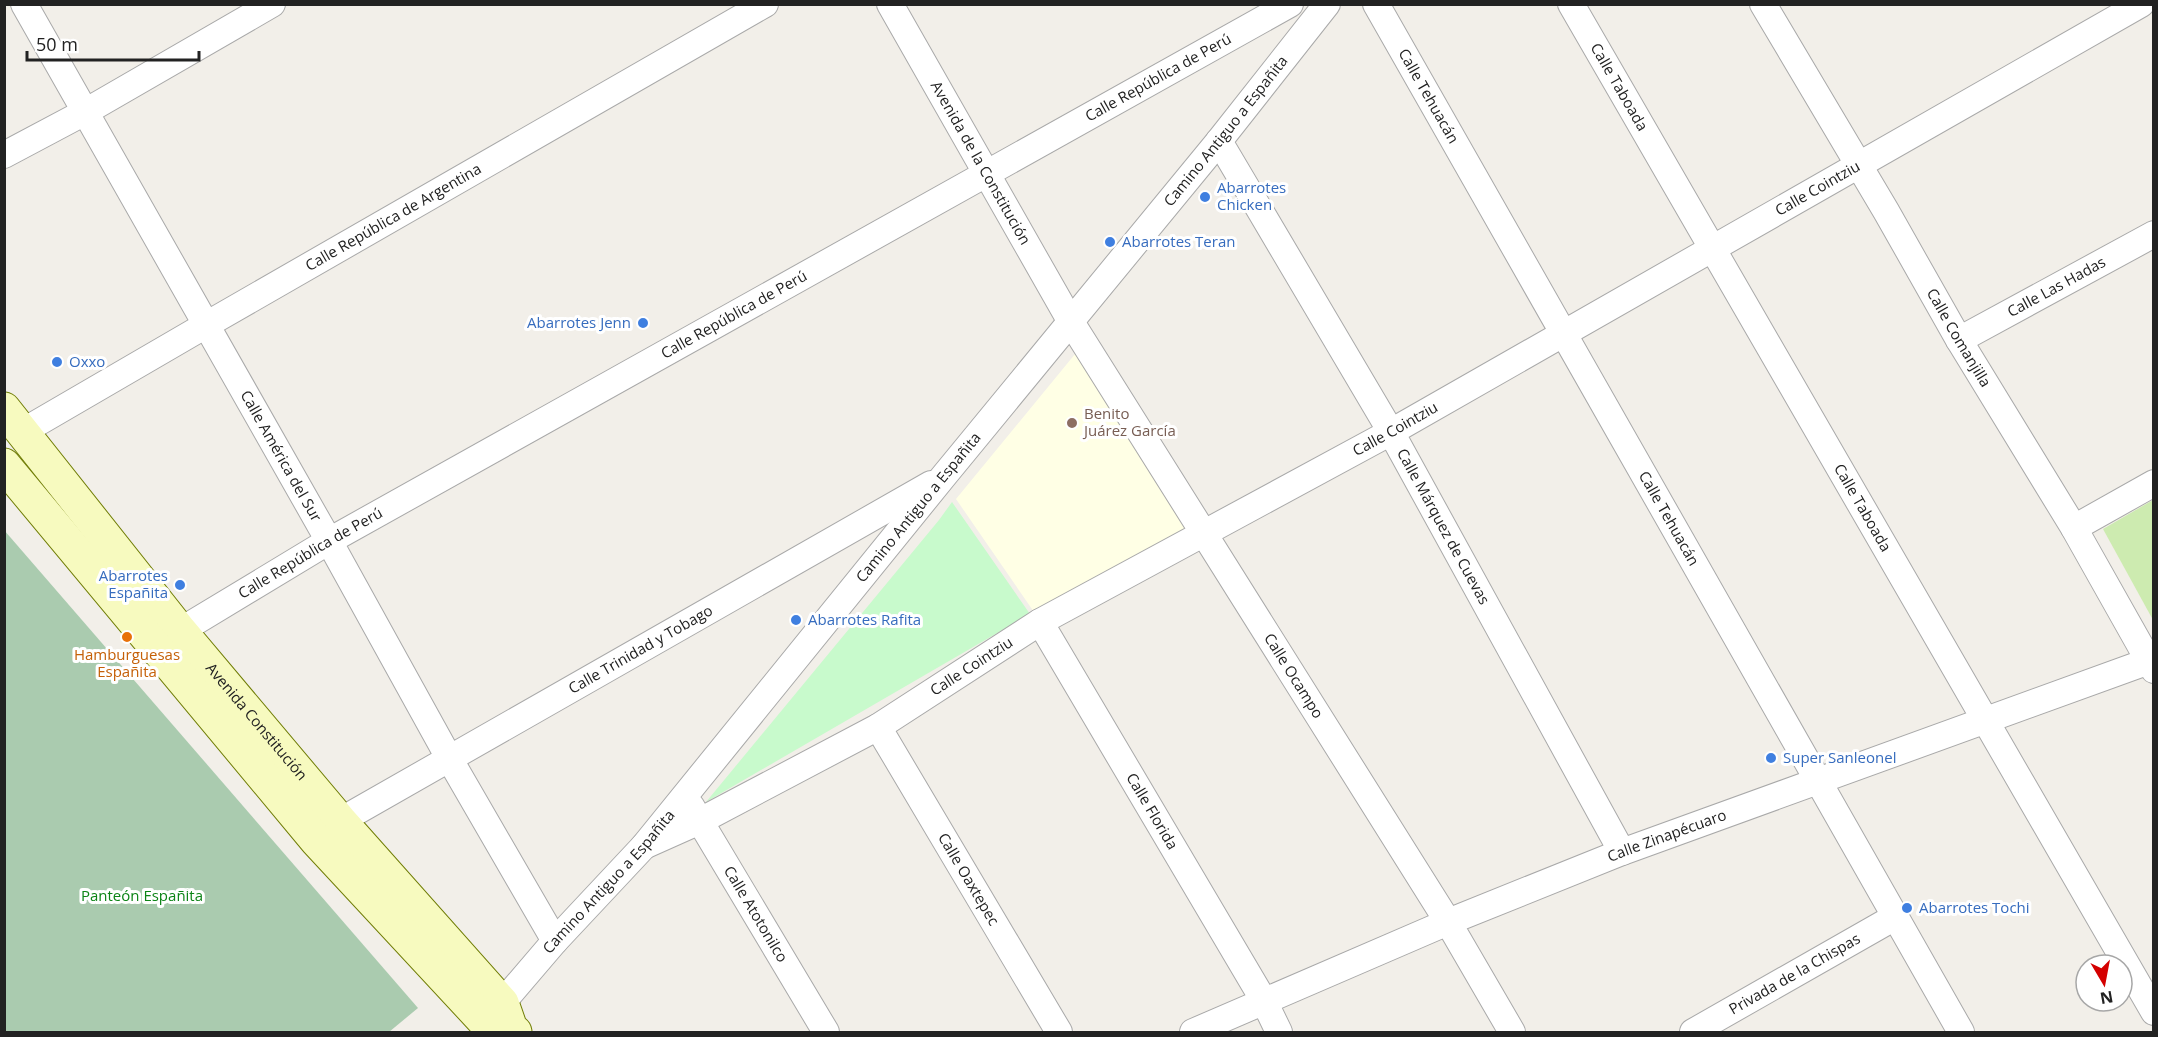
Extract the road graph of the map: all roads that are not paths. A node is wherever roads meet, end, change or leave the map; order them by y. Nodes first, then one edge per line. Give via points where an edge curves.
1 (24, 4) edge
2 (272, 4) edge
3 (765, 4) edge
4 (890, 4) edge
5 (1290, 4) edge
6 (1376, 4) edge
7 (1571, 4) edge
8 (1763, 4) edge
9 (2141, 4) edge
10 (1313, 11) edge
11 (85, 112) junction
12 (1219, 141) junction
13 (4, 155) edge
14 (1858, 164) junction
15 (987, 174) junction
16 (2154, 234) edge
17 (1712, 248) junction
18 (1071, 322) junction
19 (206, 325) junction
20 (1563, 333) junction
21 (1959, 340) junction
22 (13, 421) edge
23 (1391, 432) junction
24 (4, 465) edge
25 (943, 477) junction
26 (2154, 483) edge
27 (2074, 528) junction
28 (1205, 533) junction
29 (329, 541) junction
30 (1040, 622) junction
31 (180, 631) junction
32 (2151, 665) edge
33 (1985, 721) junction
34 (878, 727) junction
35 (449, 758) junction
36 (1818, 781) junction
37 (684, 797) junction
38 (340, 821) junction
39 (700, 821) junction
40 (644, 846) junction
41 (1622, 852) junction
42 (1895, 917) junction
43 (1448, 922) junction
44 (555, 941) junction
45 (1264, 1001) junction
46 (2154, 1012) edge
47 (503, 1022) edge
48 (826, 1032) edge
49 (1059, 1032) edge
50 (1192, 1032) edge
51 (1279, 1032) edge
52 (1512, 1032) edge
53 (1693, 1032) edge
54 (1961, 1032) edge

1 - 11 street, Calle América del Sur
2 - 11 street
3 - 19 street, Calle República de Argentina
4 - 15 street, Avenida de la Constitución
5 - 15 street, Calle República de Perú
6 - 20 street, Calle Tehuacán
7 - 17 street, Calle Taboada
8 - 14 street, Calle Comanjilla
9 - 14 street, Calle Cointziu
10 - 12 street, Camino Antiguo a Españita
11 - 13 street
11 - 19 street, Calle América del Sur
12 - 18 street, Camino Antiguo a Españita
12 - 23 street, Calle Márquez de Cuevas
14 - 17 street, Calle Cointziu
14 - 21 street, Calle Comanjilla
15 - 18 street, Avenida de la Constitución
15 - 29 street, Calle República de Perú
16 - 21 street, Calle Las Hadas
17 - 20 street, Calle Cointziu
17 - 33 street, Calle Taboada
18 - 25 street, Camino Antiguo a Españita
18 - 28 street, Calle Ocampo
19 - 22 street, Calle República de Argentina
19 - 29 street, Calle América del Sur
20 - 23 street, Calle Cointziu
20 - 36 street, Calle Tehuacán
21 - 27 street, Calle Comanjilla
22 - 31 main road, Avenida Constitución
23 - 28 street, Calle Cointziu
23 - 41 street, Calle Márquez de Cuevas
24 - 47 main road, Avenida Constitución via 316,840
25 - 35 street, Calle Trinidad y Tobago
25 - 37 street, Camino Antiguo a Españita
26 - 27 street
27 - 32 street, Calle Comanjilla
28 - 30 street, Calle Cointziu
28 - 43 street, Calle Ocampo
29 - 31 street, Calle República de Perú
29 - 35 street, Calle América del Sur
30 - 34 street, Calle Cointziu
30 - 45 street, Calle Florida
31 - 38 main road, Avenida Constitución
32 - 33 street, Calle Zinapécuaro
33 - 36 street, Calle Zinapécuaro
33 - 46 street, Calle Taboada
34 - 39 street, Calle Cointziu
34 - 49 street, Calle Oaxtepec
35 - 38 street, Calle Trinidad y Tobago
35 - 44 street, Calle América del Sur
36 - 41 street, Calle Zinapécuaro
36 - 42 street, Calle Tehuacán
37 - 39 street, Calle Atotonilco
37 - 40 street, Camino Antiguo a Españita
38 - 47 main road, Avenida Constitución
39 - 40 street, Calle Cointziu
39 - 48 street, Calle Atotonilco
40 - 44 street, Camino Antiguo a Españita
41 - 43 street, Calle Zinapécuaro
42 - 53 street, Privada de la Chispas
42 - 54 street, Calle Tehuacán
43 - 45 street, Calle Zinapécuaro
43 - 52 street, Calle Ocampo
44 - 47 street, Camino Antiguo a Españita
45 - 50 street, Calle Zinapécuaro
45 - 51 street, Calle Florida

